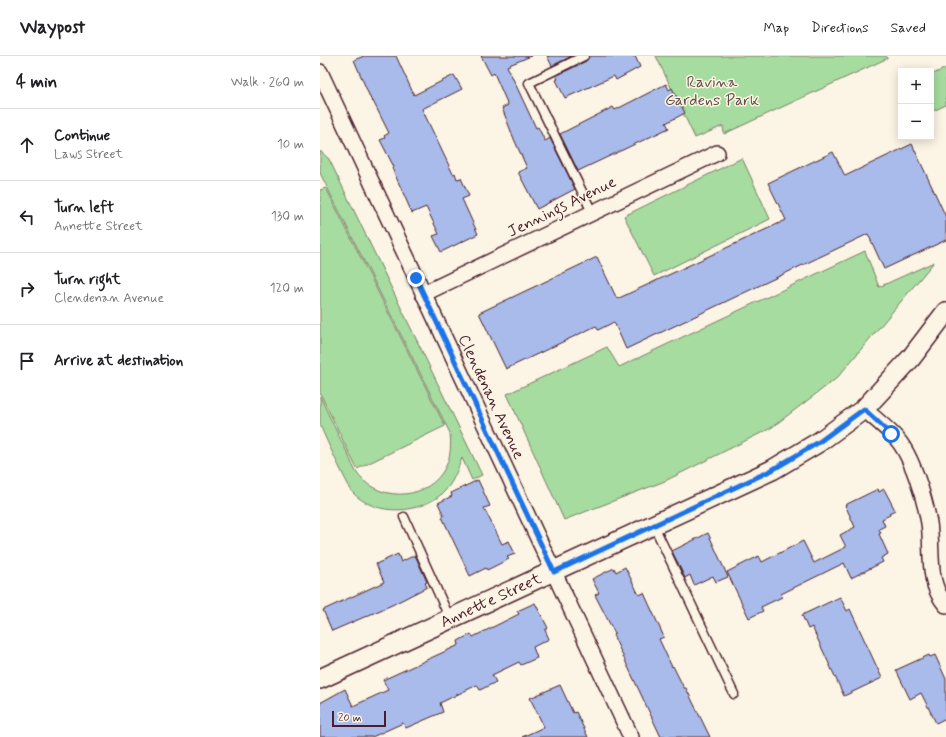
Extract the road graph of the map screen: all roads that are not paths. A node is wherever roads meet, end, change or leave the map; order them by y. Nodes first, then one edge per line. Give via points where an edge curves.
1 (584, 56) edge
2 (320, 72) edge
3 (717, 153) dead end
4 (592, 212) junction
5 (423, 294) junction
6 (946, 312) edge
7 (864, 409) junction
8 (404, 517) dead end
9 (654, 526) junction
10 (554, 572) junction
11 (946, 605) edge
12 (450, 619) junction
13 (320, 679) edge
14 (734, 694) dead end
15 (631, 737) edge

1 - 4 lane via 529,82
2 - 5 street, Clendenan Avenue
3 - 4 street, Jennings Avenue
4 - 5 street, Jennings Avenue
5 - 10 street, Clendenan Avenue
6 - 7 street, Annette Street via 911,358
7 - 9 street, Annette Street via 819,442 772,470
7 - 11 street via 896,438 909,458 925,505 935,586
8 - 12 lane
9 - 10 street, Annette Street
9 - 14 lane
10 - 12 street, Annette Street
10 - 15 street, Clendenan Avenue
12 - 13 street, Annette Street

